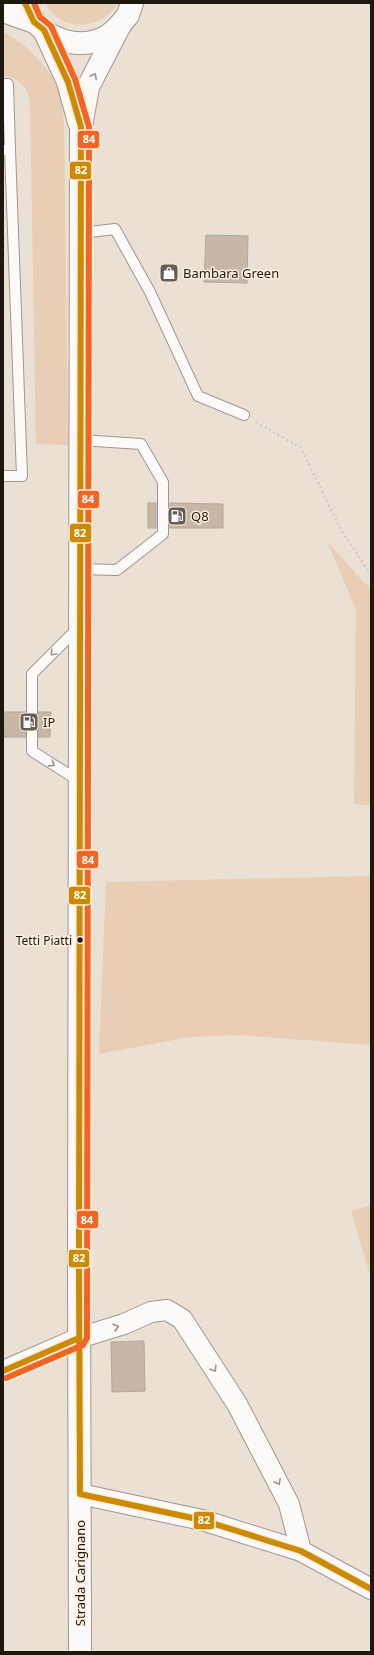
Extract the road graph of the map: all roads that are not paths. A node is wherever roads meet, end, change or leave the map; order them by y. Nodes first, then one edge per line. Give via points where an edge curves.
1 (132, 3) edge
2 (3, 11) edge
3 (35, 18) edge
4 (120, 25) junction
5 (3, 84) edge
6 (80, 127) junction
7 (7, 150) edge
8 (81, 233) junction
9 (244, 415) road end
10 (80, 440) junction
11 (3, 476) edge
12 (80, 569) junction
13 (80, 626) junction
14 (80, 782) junction
15 (79, 1338) junction
16 (3, 1371) edge
17 (80, 1494) junction
18 (301, 1551) junction
19 (371, 1589) edge
20 (80, 1652) edge

1 - 4 main road via 128,15
2 - 3 main road
3 - 4 main road via 58,40 74,44 91,42 106,36
3 - 6 main road via 68,82
6 -> 4 main road via 88,86
5 - 7 lane via 8,84
6 - 8 main road
7 - 11 lane via 22,476
8 - 9 lane via 116,229 150,292 198,396
8 - 10 main road
10 - 12 main road
10 - 12 lane via 141,444 163,482 163,534 117,570
12 - 13 main road
13 - 14 main road
13 -> 14 lane via 32,674 32,751
14 - 15 main road
15 - 16 street
15 - 17 main road, Strada Carignano
15 -> 18 street via 124,1324 151,1312 167,1310 182,1319 237,1404 289,1504
17 - 18 street via 202,1520
17 - 20 main road, Strada Carignano
18 - 19 street

